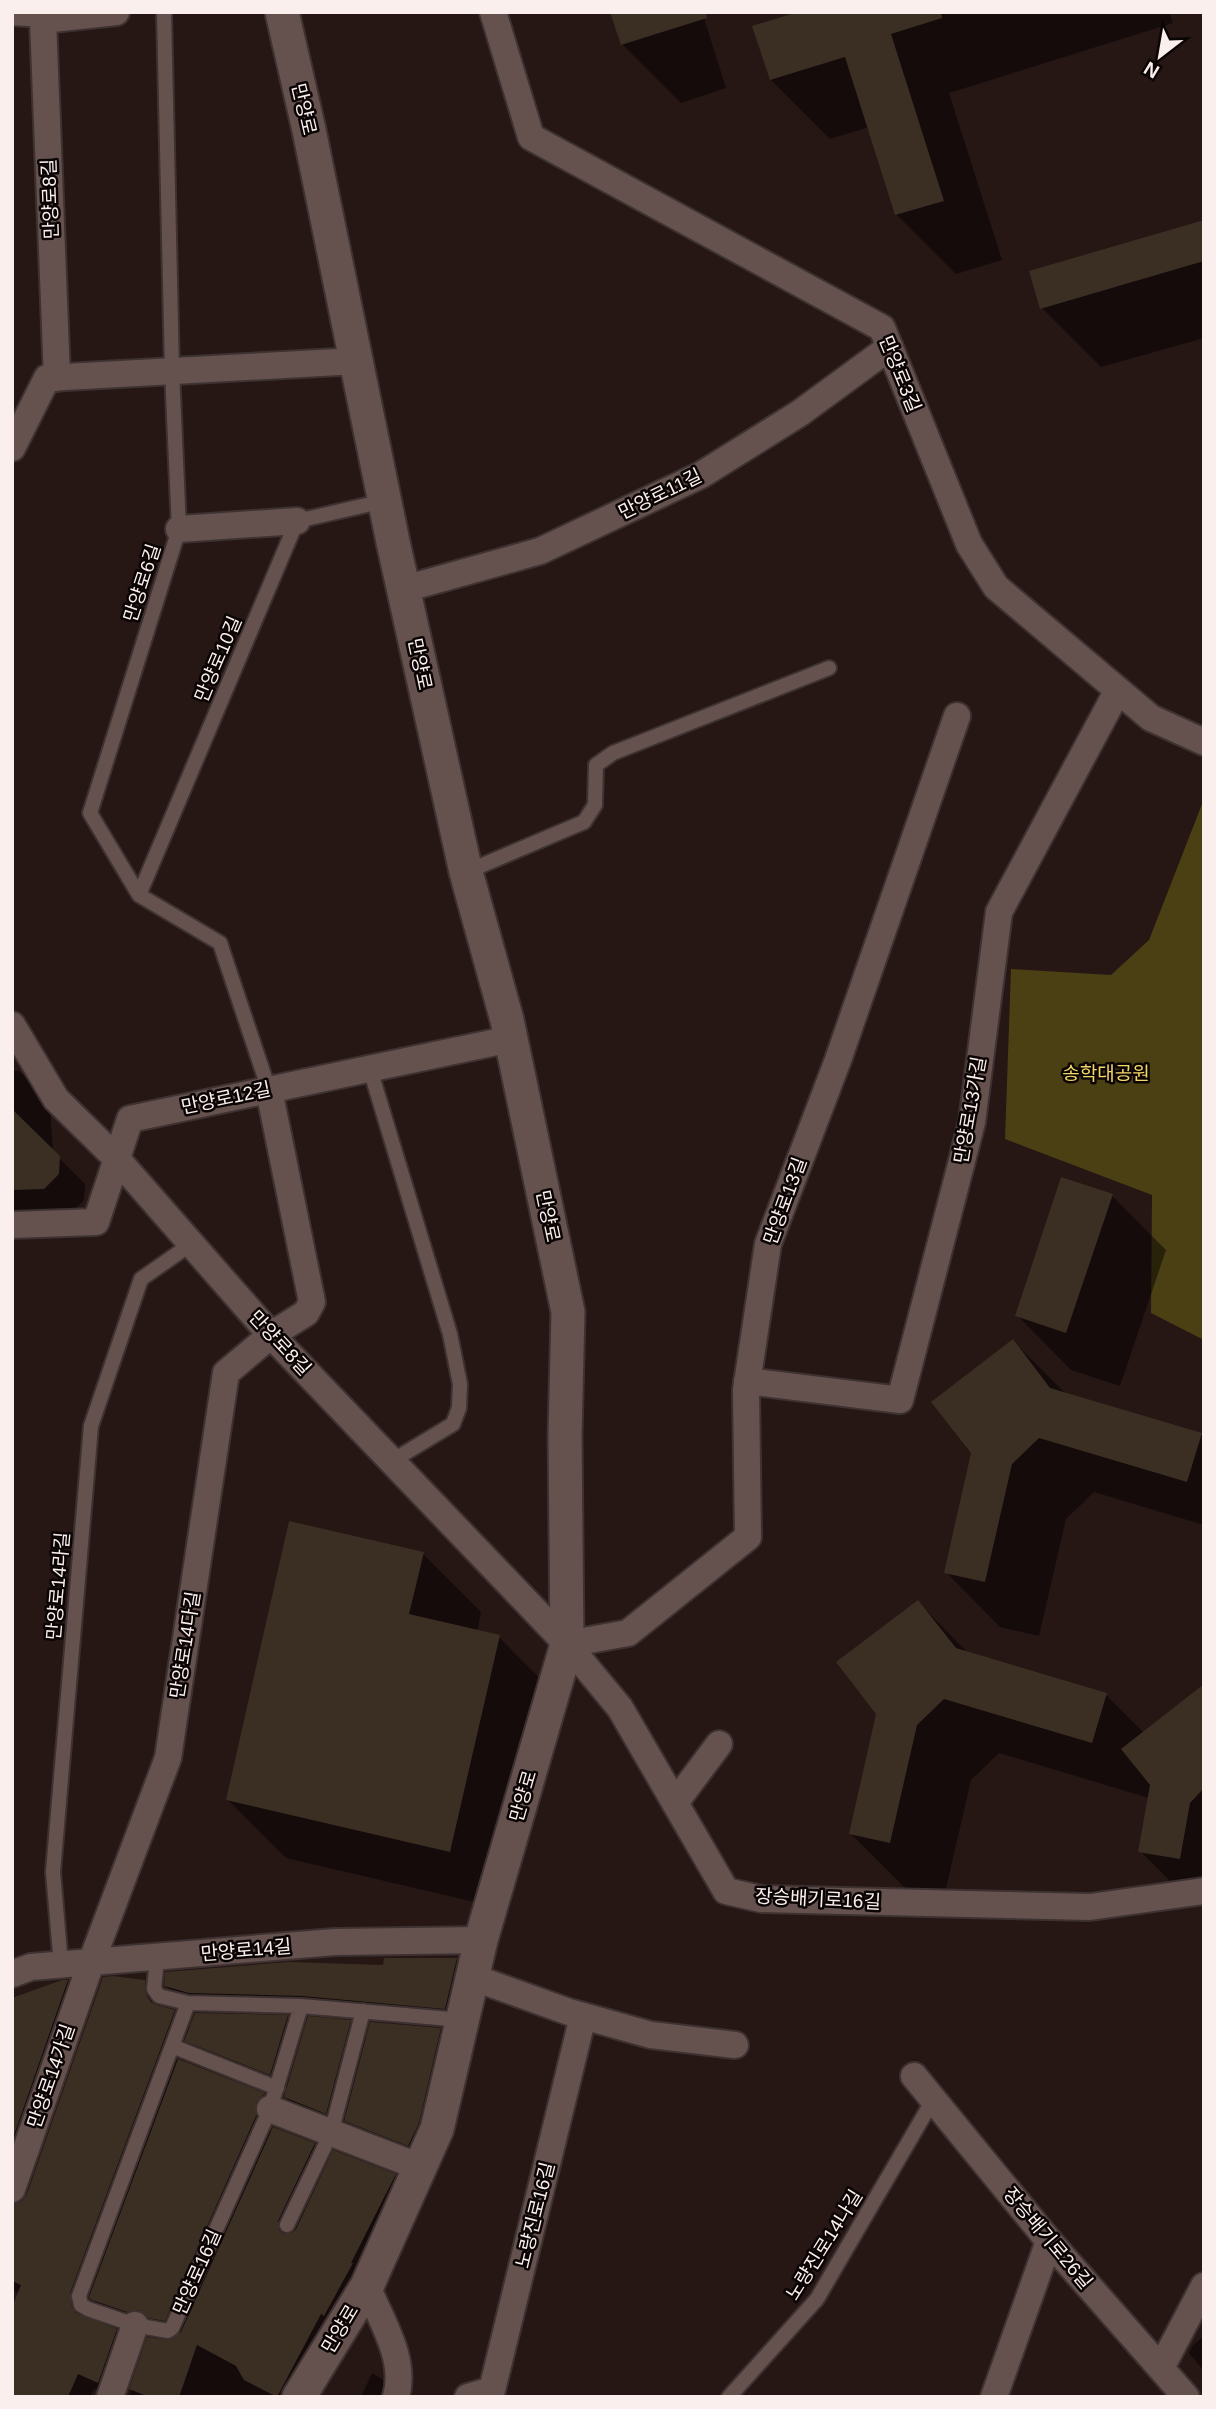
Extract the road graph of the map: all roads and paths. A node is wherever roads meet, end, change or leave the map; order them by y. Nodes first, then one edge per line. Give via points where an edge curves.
1 (116, 12) edge
2 (164, 12) edge
3 (282, 12) edge
4 (493, 12) edge
5 (12, 18) edge
6 (43, 20) junction
7 (890, 347) junction
8 (356, 362) junction
9 (172, 371) junction
10 (57, 378) junction
11 (12, 448) edge
12 (384, 501) junction
13 (297, 521) junction
14 (179, 529) junction
15 (404, 589) junction
16 (829, 668) dead end
17 (1118, 690) junction
18 (957, 716) dead end
19 (1204, 742) edge
20 (466, 872) junction
21 (139, 895) junction
22 (12, 1025) edge
23 (511, 1039) junction
24 (370, 1069) junction
25 (269, 1090) junction
26 (117, 1159) junction
27 (12, 1224) edge
28 (191, 1244) junction
29 (271, 1335) junction
30 (747, 1381) junction
31 (392, 1461) junction
32 (567, 1644) junction
33 (719, 1744) dead end
34 (675, 1803) junction
35 (1204, 1891) edge
36 (481, 1940) junction
37 (157, 1958) junction
38 (91, 1963) junction
39 (61, 1965) junction
40 (12, 1974) edge
41 (472, 1977) junction
42 (188, 2003) junction
43 (302, 2006) junction
44 (363, 2011) junction
45 (583, 2016) junction
46 (462, 2020) junction
47 (736, 2045) dead end
48 (172, 2046) junction
49 (914, 2076) dead end
50 (274, 2098) junction
51 (933, 2100) junction
52 (331, 2133) junction
53 (420, 2167) junction
54 (12, 2189) edge
55 (286, 2225) dead end
56 (1049, 2241) junction
57 (367, 2286) junction
58 (1204, 2286) edge
59 (135, 2325) junction
60 (1161, 2368) junction
61 (110, 2397) edge
62 (299, 2397) edge
63 (396, 2397) edge
64 (468, 2397) edge
65 (729, 2397) edge
66 (994, 2397) edge
67 (1186, 2397) edge

1 - 6 street
2 - 9 lane, 만양로6길
3 - 8 street, 만양로
4 - 7 street, 만양로3길 via 531,137 882,328
5 - 6 lane
6 - 10 street, 만양로8길
7 - 15 street, 만양로11길 via 701,475 540,551
7 - 17 street, 만양로3길 via 969,544 996,587
8 - 9 street
8 - 12 street, 만양로
9 - 10 street
9 - 14 lane, 만양로6길
10 - 11 street via 47,378
12 - 13 lane
12 - 15 street, 만양로
13 - 14 street
13 - 21 lane, 만양로10길
14 - 21 lane, 만양로6길 via 90,813
15 - 20 street, 만양로
16 - 20 lane via 613,753 596,765 595,805 584,822
17 - 19 street, 만양로3길 via 1151,718
17 - 30 street, 만양로13가길 via 999,912 972,1122 900,1400
18 - 30 street, 만양로13길 via 838,1060 768,1244
20 - 23 street, 만양로
21 - 25 lane, 만양로6길 via 220,943
22 - 26 street, 만양로8길 via 56,1099
23 - 24 street, 만양로12길
23 - 32 street, 만양로 via 568,1312
24 - 25 street, 만양로12길
24 - 31 lane via 450,1334 460,1384 453,1424
25 - 26 street, 만양로12길 via 130,1119
25 - 29 street, 만양로14다길 via 312,1302 306,1313
26 - 27 street, 만양로12길 via 96,1222
26 - 28 street, 만양로8길
28 - 29 street, 만양로8길
28 - 39 lane, 만양로14라길 via 141,1279 91,1426 53,1872
29 - 31 street, 만양로8길
29 - 38 street, 만양로14다길 via 226,1373 168,1758
30 - 32 street, 만양로13길 via 748,1537 628,1633
31 - 32 street, 만양로8길
32 - 34 street, 장승배기로16길 via 620,1708
32 - 36 street, 만양로
33 - 34 street
34 - 35 street, 장승배기로16길 via 726,1891 761,1899 1090,1907
36 - 37 street, 만양로14길 via 335,1942
36 - 41 street, 만양로
37 - 38 street, 만양로14길
37 - 42 lane via 154,1989 159,1996
38 - 39 street, 만양로14길
38 - 54 street, 만양로14가길
39 - 40 street, 만양로14길
41 - 45 street
41 - 46 street, 만양로
42 - 43 lane
42 - 48 lane, 만양로16길
43 - 44 lane
43 - 50 lane
44 - 46 lane
44 - 52 lane
45 - 47 street via 651,2035
45 - 64 street, 노량진로16길 via 492,2390
46 - 53 street, 만양로 via 437,2129
48 - 50 lane
48 - 59 lane, 만양로16길 via 79,2296 88,2309
49 - 51 street, 장승배기로26길
50 - 52 street
50 - 59 lane, 만양로16길 via 172,2328
51 - 56 street, 장승배기로26길
51 - 65 lane, 노량진로14나길 via 817,2299
52 - 53 street
52 - 55 lane
53 - 57 street, 만양로
56 - 60 street, 장승배기로26길
56 - 66 street
57 - 62 street, 만양로
57 - 63 street via 396,2349
58 - 60 street
59 - 61 street
60 - 67 street, 장승배기로26길

